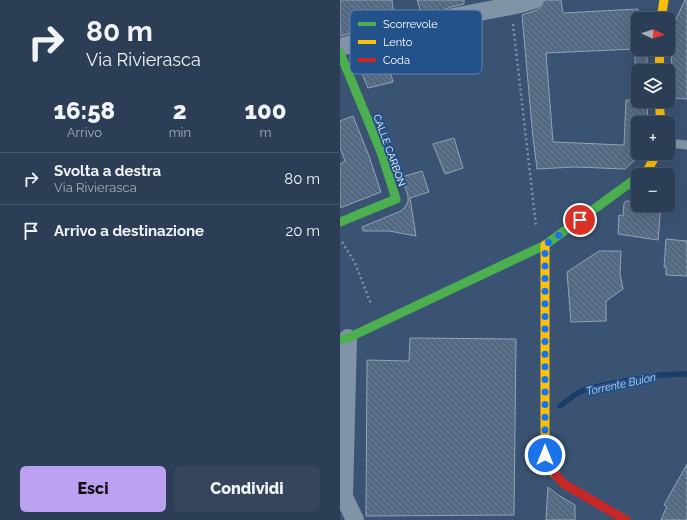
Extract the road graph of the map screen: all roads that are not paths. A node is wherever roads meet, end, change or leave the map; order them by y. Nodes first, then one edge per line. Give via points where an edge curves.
1 (534, 0) edge
2 (664, 0) edge
3 (482, 12) edge
4 (662, 12) edge
5 (350, 44) edge
6 (340, 47) edge
7 (340, 53) edge
8 (675, 144) edge
9 (687, 145) edge
10 (631, 183) edge
11 (340, 222) edge
12 (542, 247) junction
13 (344, 339) edge
14 (355, 520) edge
15 (626, 520) edge

1 - 3 street
2 - 4 street
5 - 6 street
7 - 11 street, CALLE CARBON via 381,152 396,199
8 - 9 lane
10 - 12 street
12 - 13 street
12 - 15 street via 545,455 549,467 564,484
13 - 14 street via 344,497

